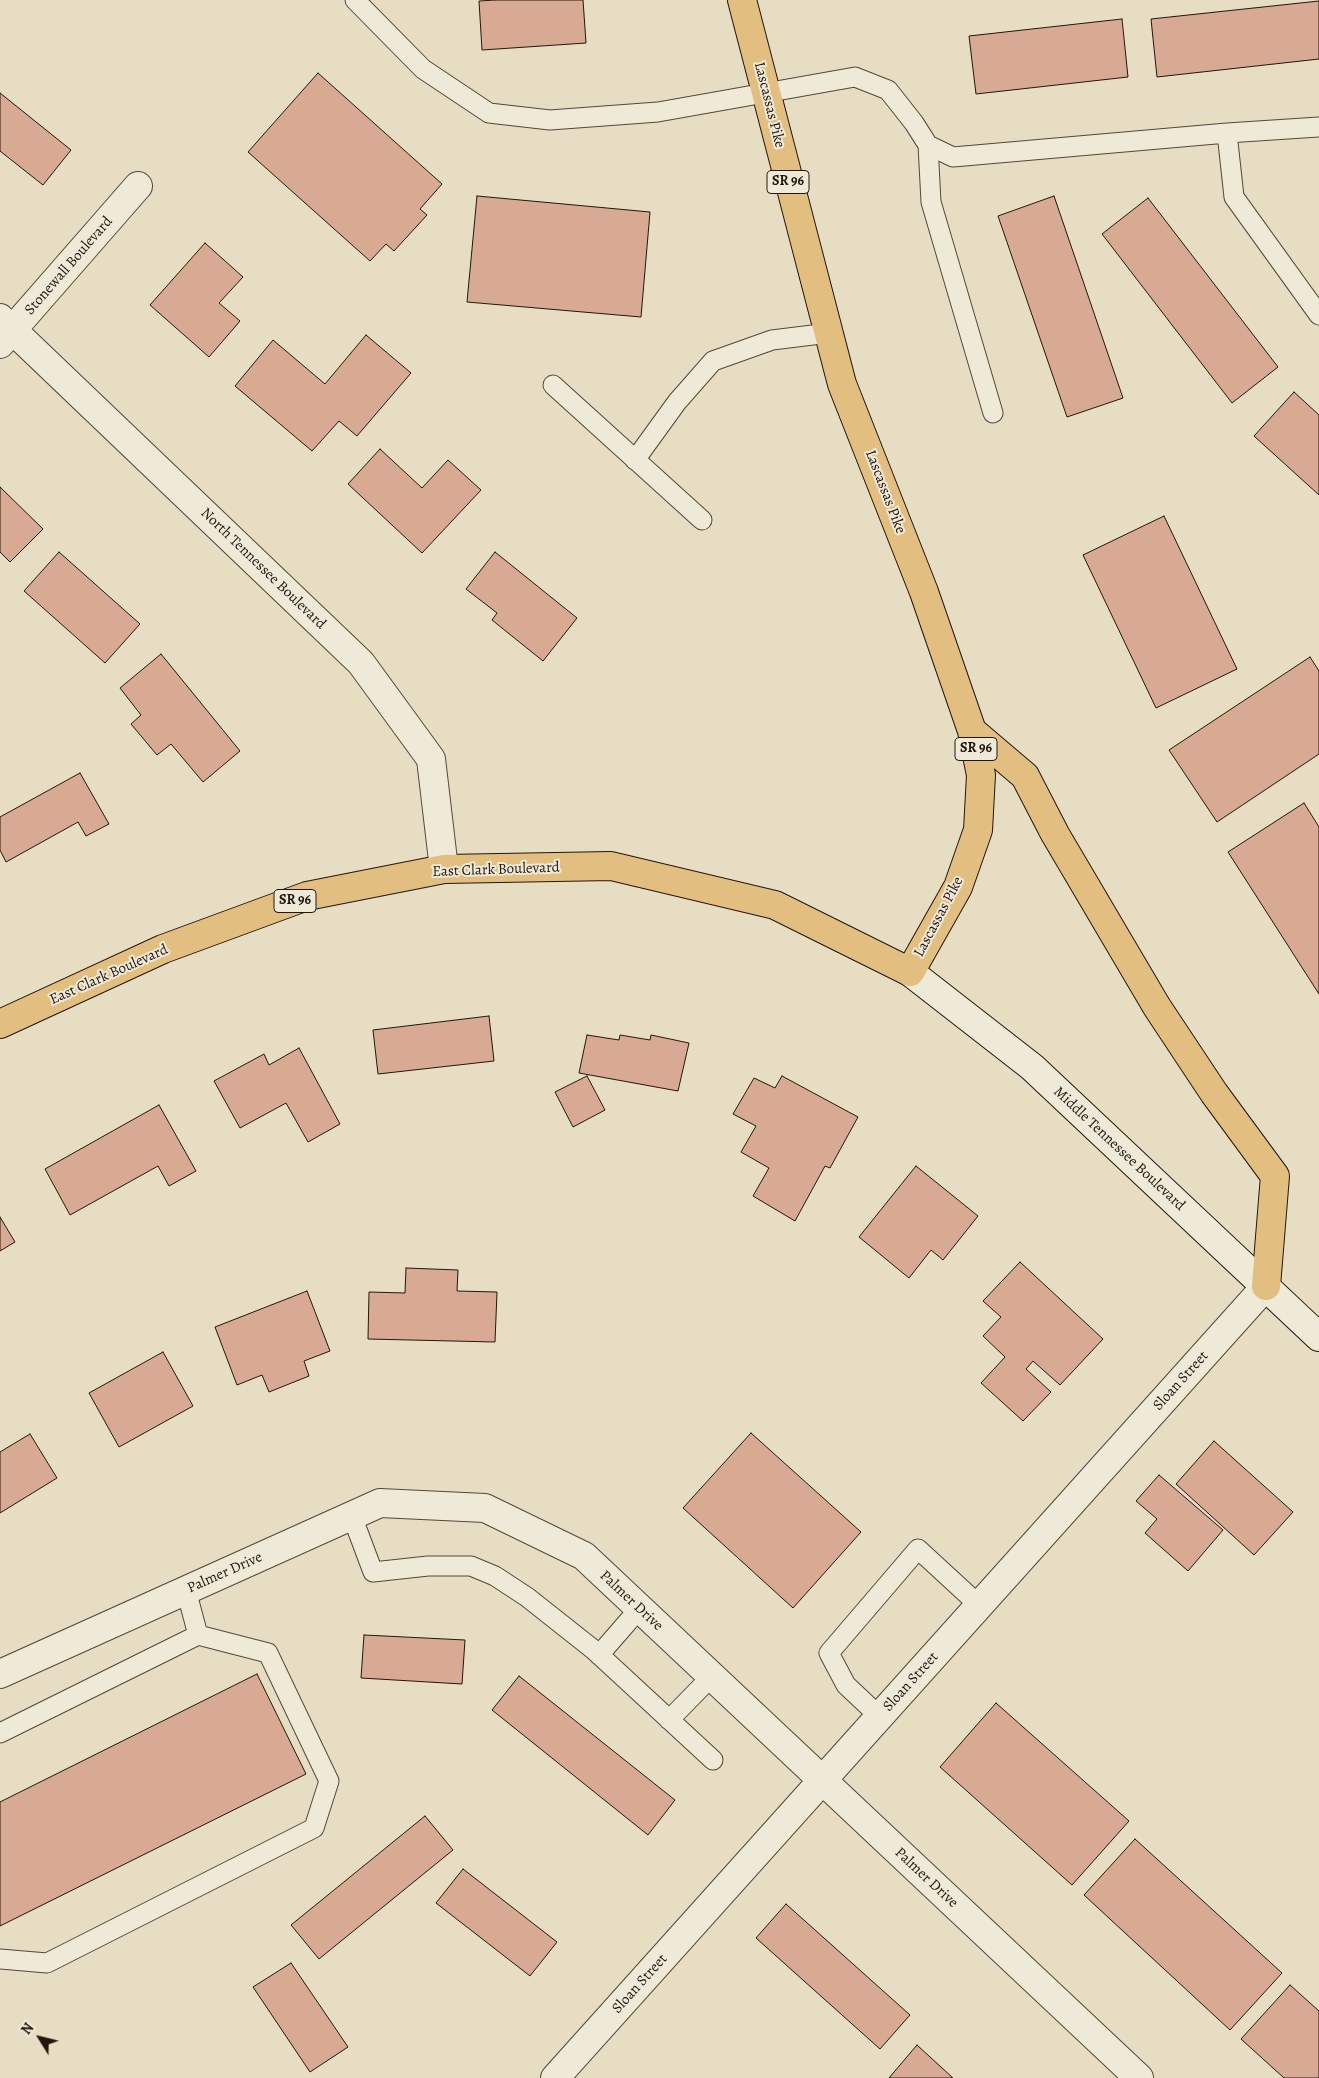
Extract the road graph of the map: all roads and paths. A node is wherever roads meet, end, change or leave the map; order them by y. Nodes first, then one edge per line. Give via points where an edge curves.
1 (355, 0) edge
2 (742, 0) edge
3 (766, 94) junction
4 (1319, 127) edge
5 (1227, 133) junction
6 (928, 145) junction
7 (138, 186) dead end
8 (1319, 314) edge
9 (5, 331) edge
10 (829, 333) junction
11 (552, 385) dead end
12 (993, 413) dead end
13 (635, 460) junction
14 (702, 520) dead end
15 (972, 731) junction
16 (444, 869) junction
17 (910, 972) junction
18 (0, 1024) edge
19 (1266, 1286) junction
20 (1319, 1338) edge
21 (352, 1516) junction
22 (186, 1590) junction
23 (980, 1606) junction
24 (639, 1609) junction
25 (198, 1635) junction
26 (599, 1654) junction
27 (0, 1674) edge
28 (712, 1676) junction
29 (880, 1717) junction
30 (669, 1720) junction
31 (0, 1734) edge
32 (713, 1760) dead end
33 (823, 1780) junction
34 (0, 1959) edge
35 (555, 2078) edge
36 (1139, 2078) edge

1 - 3 lane via 423,69 489,113 550,120 658,112
2 - 3 main road, Lascassas Pike / SR 96
3 - 6 lane via 855,77 888,90
3 - 10 main road, Lascassas Pike / SR 96
4 - 5 lane
5 - 6 lane via 953,157
5 - 8 lane via 1234,197
6 - 12 lane via 930,202
7 - 9 street, Stonewall Boulevard
9 - 16 street, North Tennessee Boulevard via 361,663 431,759
10 - 13 lane via 772,340 713,361 677,402
10 - 15 main road, Lascassas Pike / SR 96 via 842,384 924,592
11 - 13 lane
13 - 14 lane
15 - 17 main road, Lascassas Pike / SR 96 via 981,775 978,830 958,888
15 - 19 main road via 1025,776 1054,834 1157,1007 1275,1176
16 - 17 main road, East Clark Boulevard / SR 96 via 611,866 774,905
16 - 18 main road, East Clark Boulevard / SR 96 via 308,896 163,950
17 - 19 street, Middle Tennessee Boulevard via 1032,1067
19 - 20 street, Middle Tennessee Boulevard
19 - 23 street, Sloan Street
21 - 22 street, Palmer Drive
21 - 24 street, Palmer Drive via 380,1503 485,1508 584,1556
21 - 26 lane via 373,1572 428,1566 471,1566 495,1576 527,1597
22 - 25 lane
22 - 27 street, Palmer Drive
23 - 29 street, Sloan Street
23 - 29 lane via 918,1548 830,1653 846,1685
24 - 26 lane
24 - 28 street, Palmer Drive
25 - 31 lane
25 - 34 lane via 268,1653 329,1781 314,1828 47,1963
26 - 30 lane
28 - 30 lane
28 - 33 street, Palmer Drive
29 - 33 street, Sloan Street
30 - 32 lane
33 - 35 street, Sloan Street
33 - 36 street, Palmer Drive

